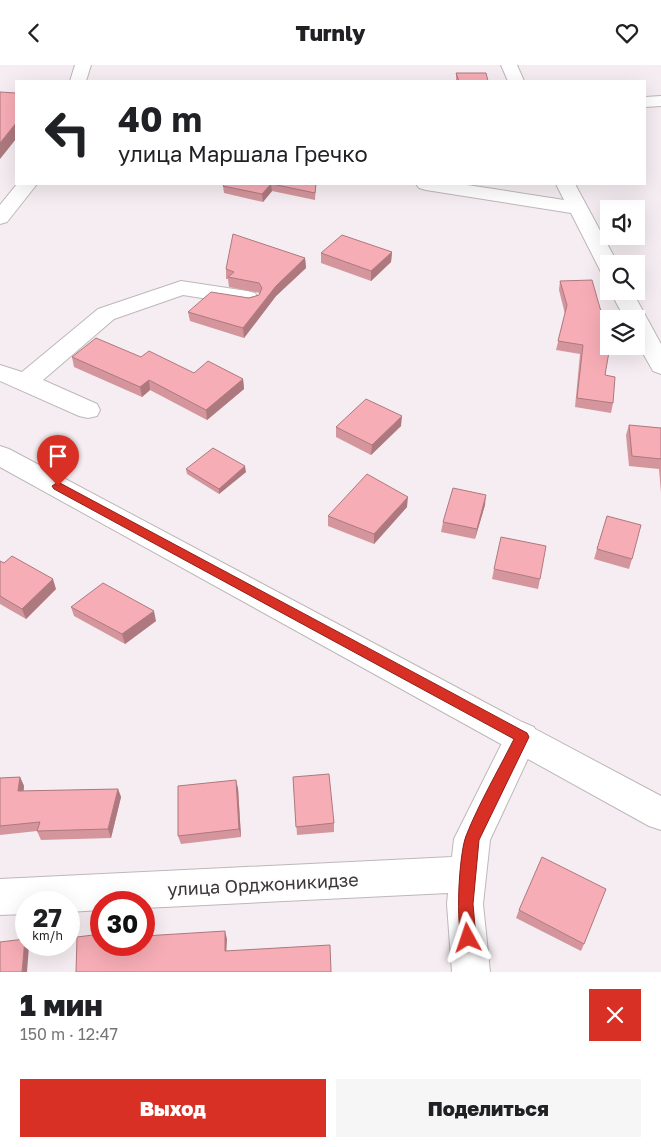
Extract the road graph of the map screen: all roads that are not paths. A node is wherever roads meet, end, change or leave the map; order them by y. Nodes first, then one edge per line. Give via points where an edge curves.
1 (83, 65) edge
2 (508, 65) edge
3 (78, 80) edge
4 (516, 80) edge
5 (661, 101) edge
6 (646, 102) edge
7 (26, 185) edge
8 (432, 185) edge
9 (566, 185) edge
10 (577, 208) junction
11 (0, 218) edge
12 (602, 255) edge
13 (250, 299) edge
14 (645, 336) edge
15 (661, 365) edge
16 (0, 373) edge
17 (26, 382) junction
18 (88, 410) dead end
19 (0, 455) edge
20 (522, 737) junction
21 (661, 813) edge
22 (467, 874) junction
23 (0, 897) edge
24 (471, 972) edge

1 - 3 street
2 - 4 street
5 - 6 street
7 - 11 street
8 - 10 street
9 - 10 street
10 - 12 street
13 - 17 street via 181,288 106,315
14 - 15 street
16 - 17 street
17 - 18 street
19 - 20 street
20 - 21 street
20 - 22 street via 472,839
22 - 23 street, улица Орджоникидзе
22 - 24 street via 465,904

